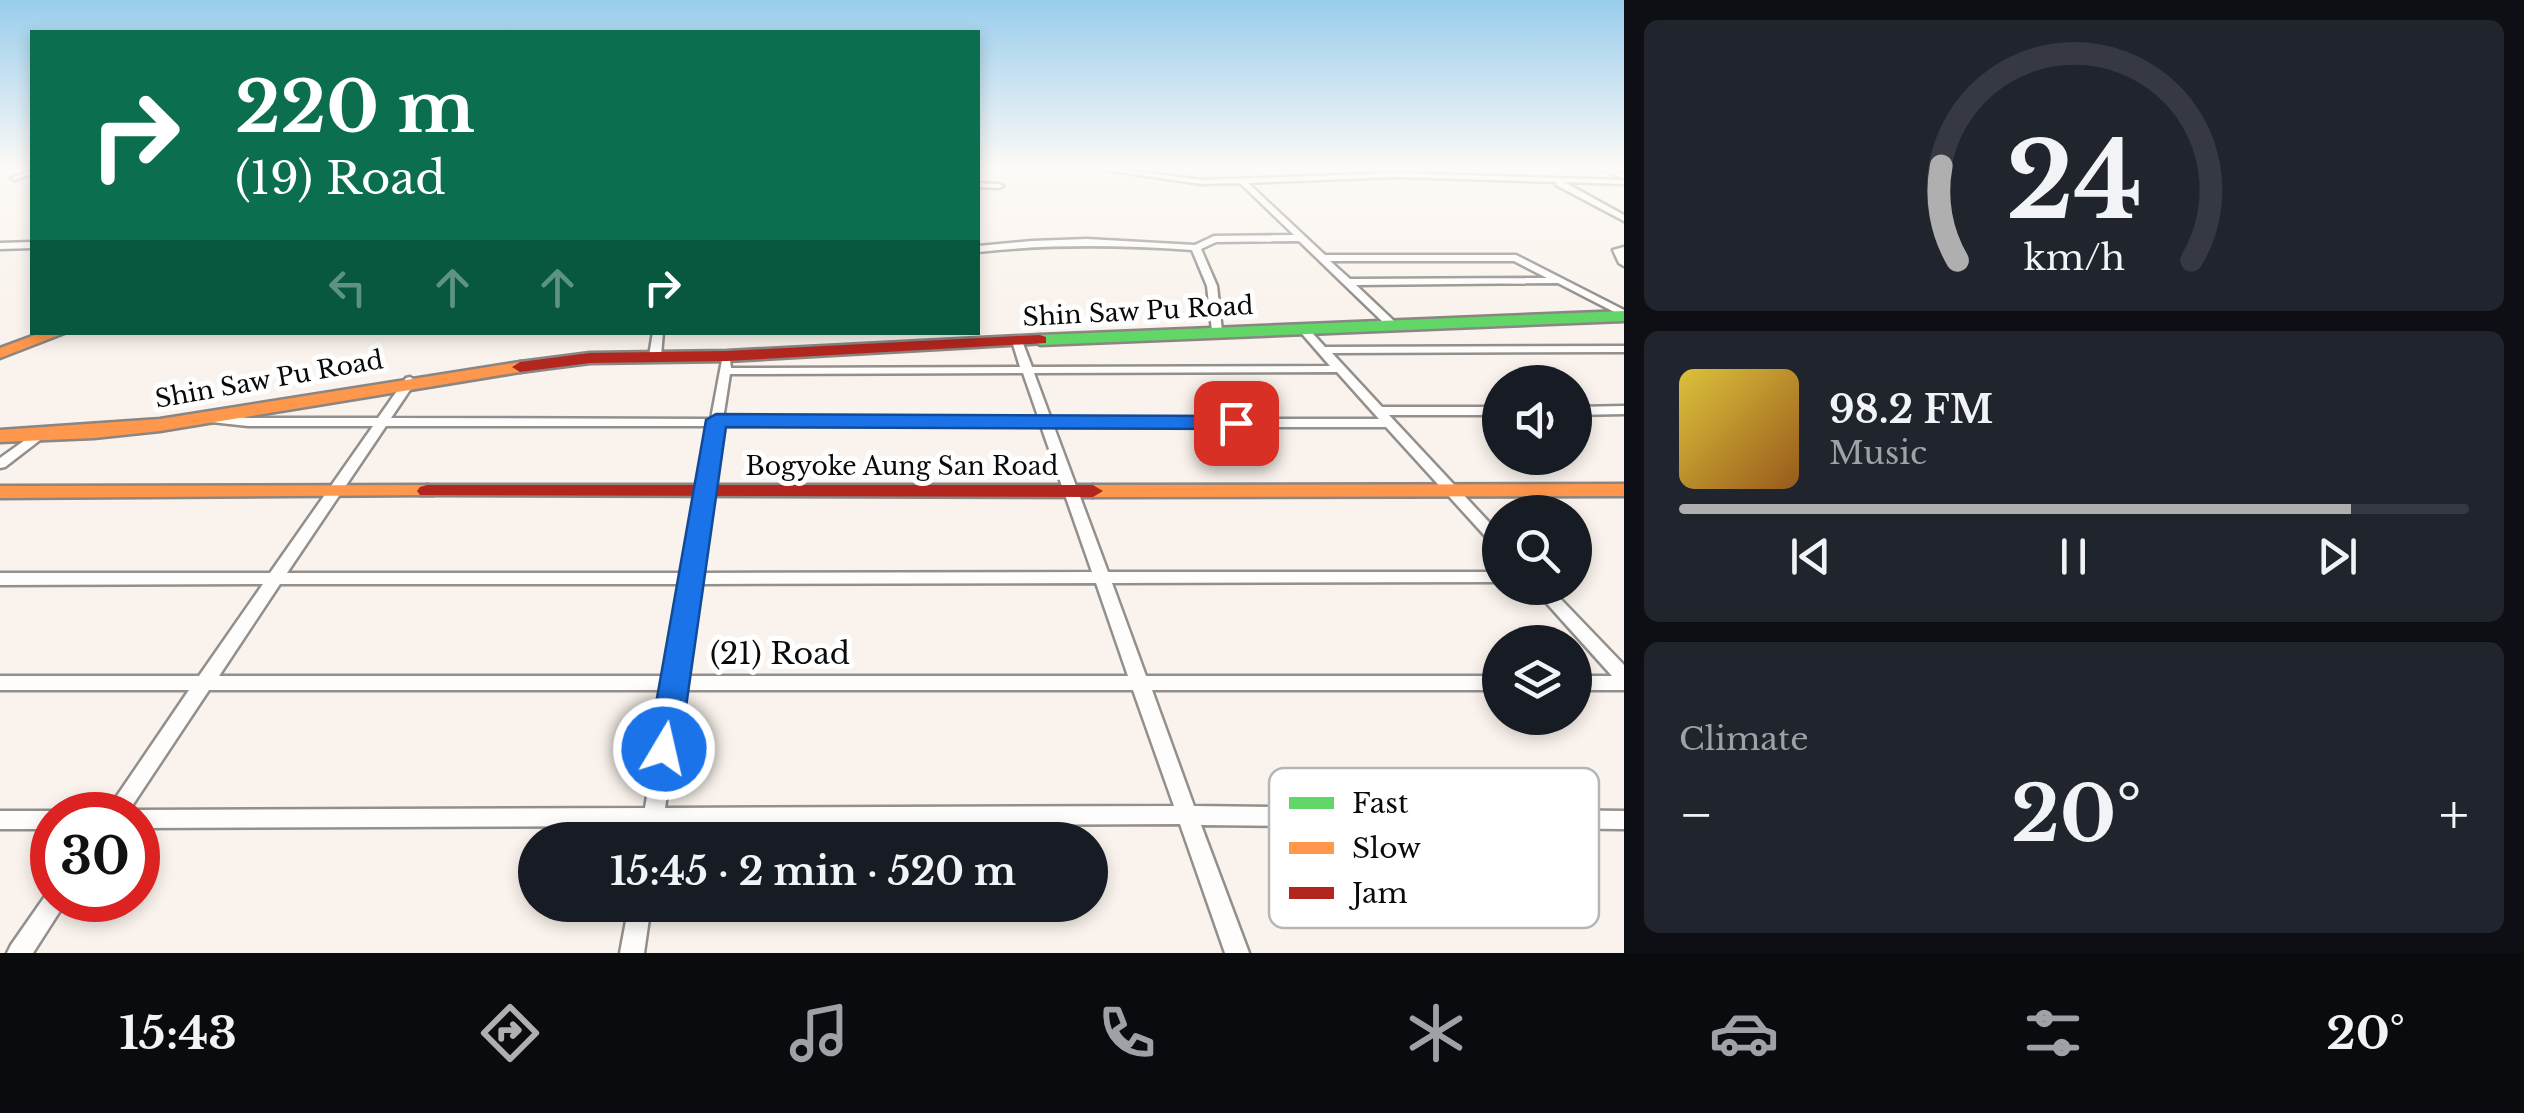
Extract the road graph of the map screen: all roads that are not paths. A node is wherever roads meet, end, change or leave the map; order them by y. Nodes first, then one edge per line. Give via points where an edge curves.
1 (1274, 211) edge
2 (1301, 238) junction
3 (30, 245) edge
4 (0, 246) edge
5 (1196, 248) junction
6 (980, 250) edge
7 (1621, 250) edge
8 (1322, 258) junction
9 (1624, 264) edge
10 (1558, 281) junction
11 (1346, 282) junction
12 (1624, 315) edge
13 (1390, 323) junction
14 (1302, 328) junction
15 (1217, 331) junction
16 (35, 335) edge
17 (50, 335) edge
18 (658, 335) edge
19 (1017, 342) junction
20 (0, 350) edge
21 (1321, 350) junction
22 (1624, 350) edge
23 (655, 356) junction
24 (725, 363) junction
25 (1027, 369) junction
26 (1338, 369) junction
27 (410, 381) junction
28 (1592, 410) edge
29 (1624, 410) edge
30 (1377, 411) junction
31 (1482, 411) edge
32 (202, 417) junction
33 (716, 420) junction
34 (382, 422) junction
35 (1046, 422) junction
36 (1388, 423) junction
37 (39, 434) junction
38 (0, 436) edge
39 (0, 464) edge
40 (336, 489) junction
41 (1070, 490) junction
42 (1624, 490) edge
43 (0, 492) edge
44 (706, 492) junction
45 (1452, 492) junction
46 (1482, 524) edge
47 (692, 575) junction
48 (1482, 576) edge
49 (275, 578) junction
50 (1102, 578) junction
51 (0, 579) edge
52 (1556, 605) edge
53 (206, 680) junction
54 (1624, 680) edge
55 (675, 681) junction
56 (0, 683) edge
57 (1592, 683) edge
58 (1140, 684) junction
59 (1482, 684) edge
60 (130, 792) edge
61 (1187, 814) junction
62 (1269, 815) edge
63 (654, 817) junction
64 (160, 819) edge
65 (0, 820) edge
66 (30, 820) edge
67 (1599, 820) edge
68 (1624, 820) edge
69 (653, 822) edge
70 (41, 922) edge
71 (637, 922) edge
72 (20, 953) edge
73 (632, 953) edge
74 (1237, 953) edge

1 - 2 street
2 - 5 street via 1214,238
2 - 8 street
3 - 4 street
5 - 6 street via 1020,242
5 - 15 street via 1212,286
7 - 9 street
8 - 10 street via 1516,258
8 - 11 street
10 - 11 street
10 - 12 street
11 - 13 street
12 - 13 street, Shin Saw Pu Road
13 - 14 street, Shin Saw Pu Road
14 - 15 street, Shin Saw Pu Road
14 - 21 street
15 - 19 street, Shin Saw Pu Road
16 - 20 street
17 - 20 street
18 - 23 street
19 - 24 street, Shin Saw Pu Road
19 - 25 street
21 - 22 street
21 - 26 street
23 - 24 street, Shin Saw Pu Road
23 - 27 street, Shin Saw Pu Road
24 - 25 street
24 - 33 street
25 - 26 street
25 - 35 street
26 - 30 street
27 - 32 street, Shin Saw Pu Road
27 - 34 street
28 - 29 street
30 - 31 street
30 - 36 street
32 - 34 street
32 - 37 street, Shin Saw Pu Road
33 - 34 street
33 - 35 street
33 - 44 street
34 - 40 street
35 - 36 street
35 - 41 street
36 - 45 street
37 - 38 street, Shin Saw Pu Road
37 - 39 street
40 - 43 street, Bogyoke Aung San Road
40 - 44 street, Bogyoke Aung San Road
40 - 49 street
41 - 44 street, Bogyoke Aung San Road
41 - 45 street, Bogyoke Aung San Road
41 - 50 street
42 - 45 street, Bogyoke Aung San Road
44 - 47 street
45 - 46 street
47 - 49 street
47 - 50 street
47 - 55 street
48 - 50 street
49 - 51 street
49 - 53 street
50 - 58 street
52 - 54 street
53 - 55 street, (21) Road
53 - 56 street, (21) Road
53 - 60 street
54 - 57 street
55 - 58 street, (21) Road
55 - 63 street
58 - 59 street, (21) Road
58 - 61 street
61 - 62 street
61 - 63 street
61 - 74 street
63 - 64 street
63 - 69 street
65 - 66 street
67 - 68 street
70 - 72 street
71 - 73 street

